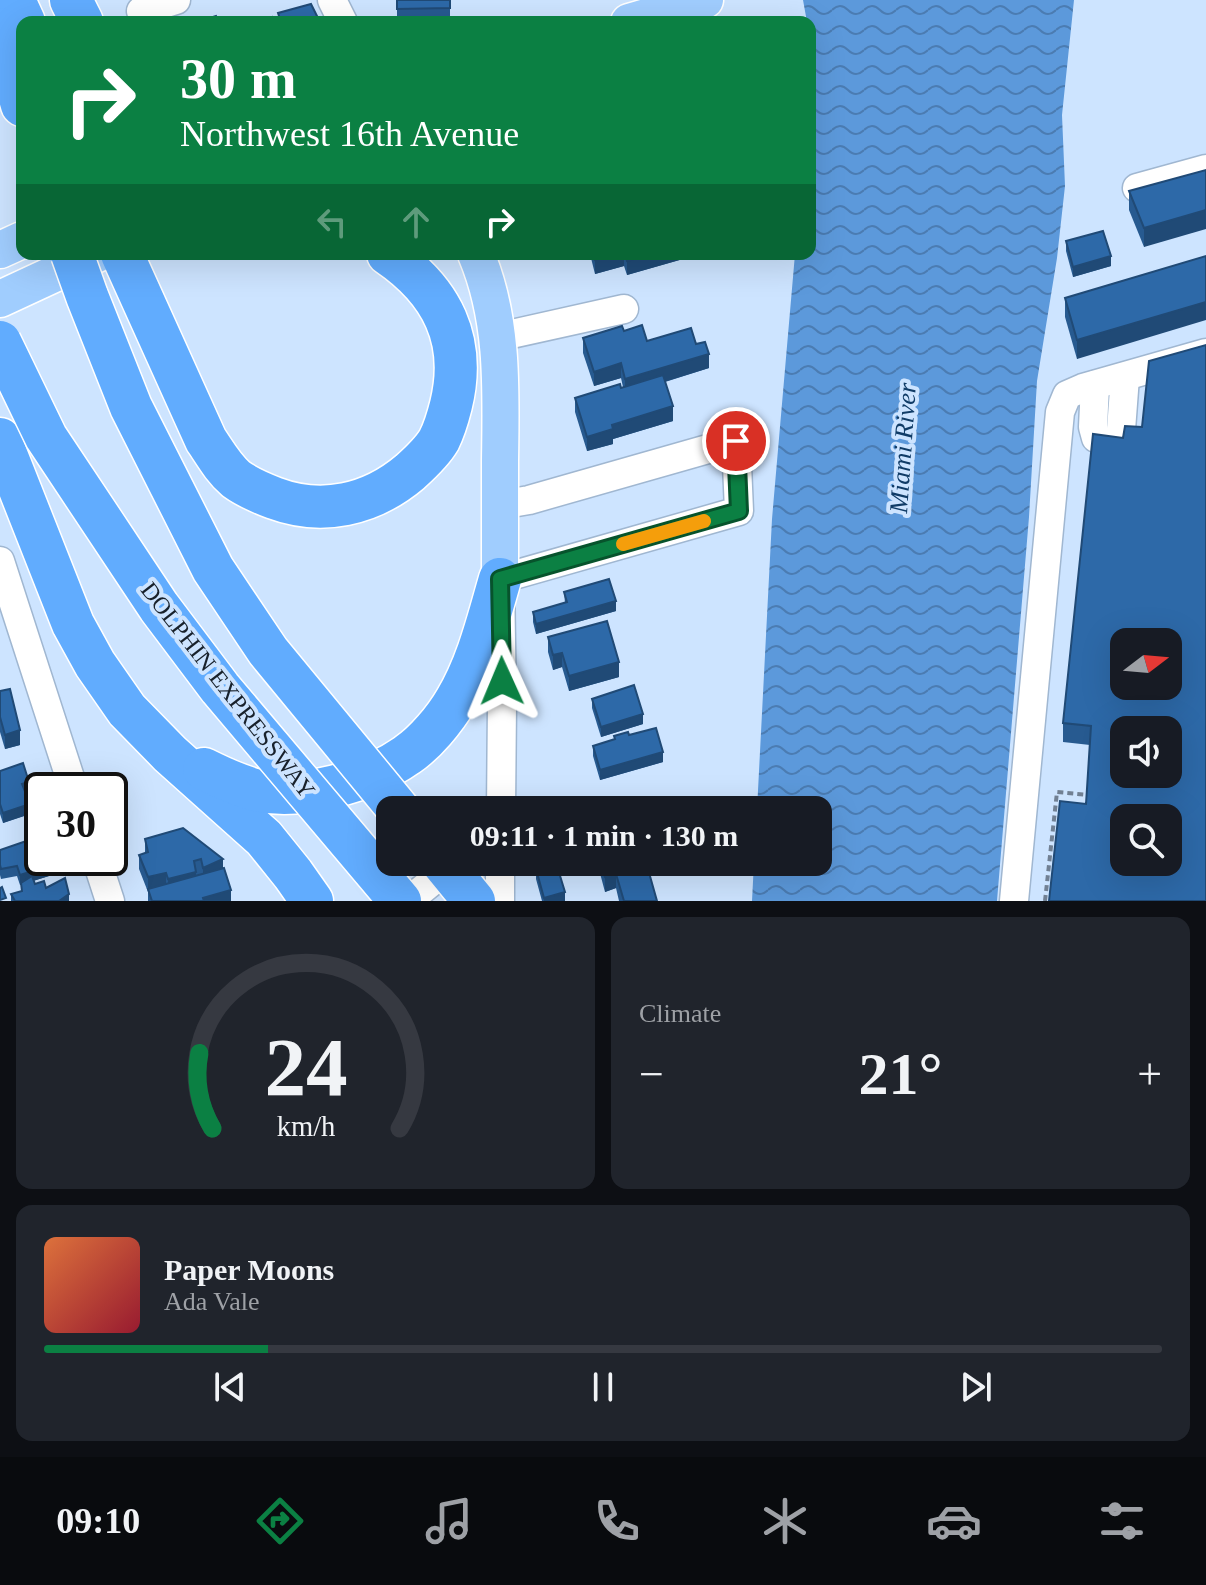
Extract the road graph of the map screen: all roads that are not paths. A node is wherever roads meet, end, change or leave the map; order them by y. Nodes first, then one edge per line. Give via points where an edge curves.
1 (176, 0) edge
2 (705, 0) edge
3 (141, 11) dead end
4 (650, 16) edge
5 (0, 29) edge
6 (16, 84) edge
7 (1206, 169) edge
8 (1137, 188) edge
9 (74, 260) edge
10 (84, 260) edge
11 (397, 260) edge
12 (478, 260) edge
13 (129, 271) edge
14 (0, 299) edge
15 (624, 309) dead end
16 (498, 337) junction
17 (0, 342) edge
18 (1206, 353) edge
19 (1125, 377) junction
20 (1095, 385) junction
21 (0, 439) edge
22 (500, 505) junction
23 (0, 561) edge
24 (500, 579) junction
25 (170, 754) junction
26 (68, 772) edge
27 (387, 796) edge
28 (501, 796) edge
29 (102, 876) edge
30 (439, 876) edge
31 (453, 876) edge
32 (500, 876) edge
33 (110, 901) edge
34 (312, 901) edge
35 (400, 901) edge
36 (408, 901) edge
37 (474, 901) edge
38 (500, 901) edge
39 (1014, 901) edge

1 - 3 street
2 - 4 main road
5 - 6 highway
7 - 8 street
9 - 27 highway, bridge via 131,407 213,569 268,651
10 - 14 main road
11 - 13 highway via 424,284 444,312 452,335 455,388 449,413 438,441 398,482 355,503 327,507 302,506 260,493 220,462
12 - 16 main road
15 - 16 street
16 - 22 main road
17 - 35 highway, DOLPHIN EXPRESSWAY, bridge via 46,437 159,607 220,688
18 - 19 street
19 - 20 street
19 - 20 street via 1108,440 1093,427
20 - 39 street via 1067,395 1060,412
21 - 25 highway via 73,624 127,710
22 - 24 main road
22 - 24 street via 736,441 739,511
23 - 26 street
24 - 25 highway via 465,684 439,725 408,755 359,780 305,793 256,790
24 - 28 street
25 - 34 highway via 264,838
29 - 33 street
30 - 36 street
31 - 37 highway, bridge
32 - 38 street

